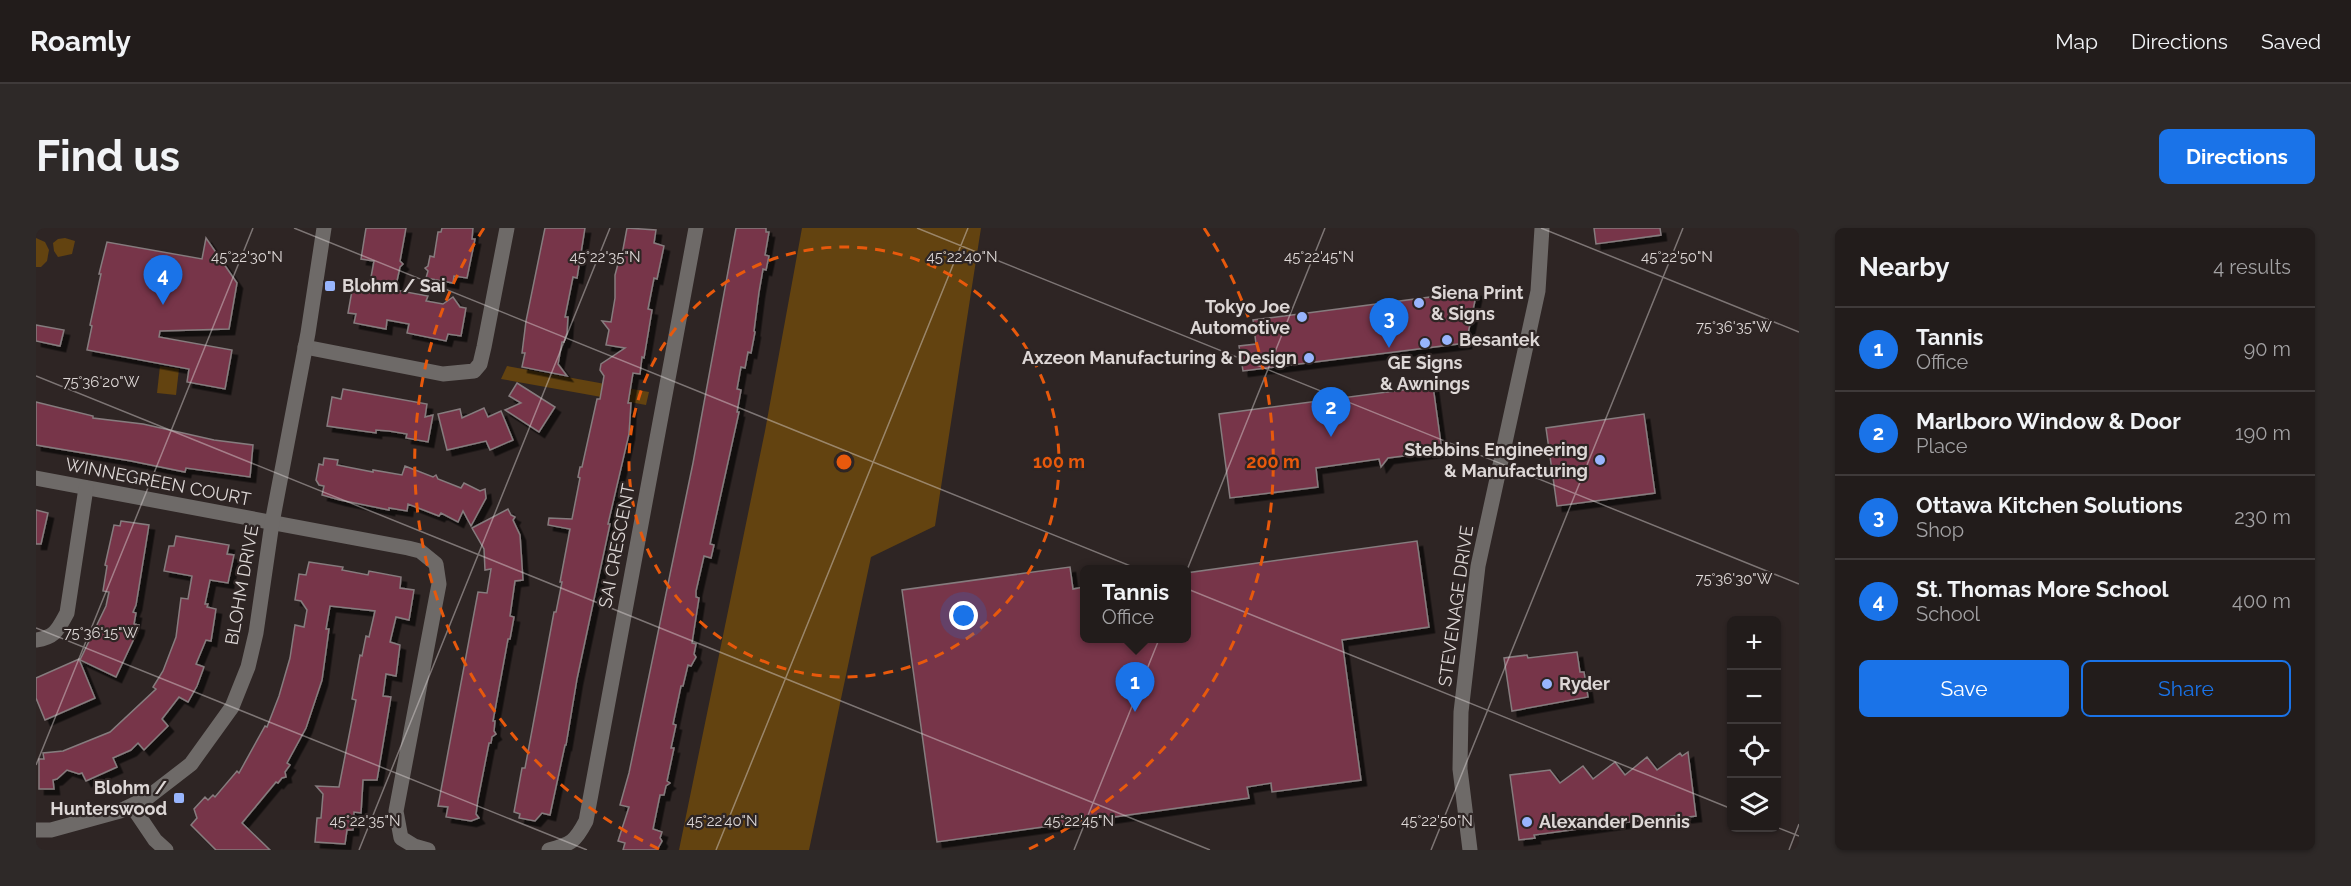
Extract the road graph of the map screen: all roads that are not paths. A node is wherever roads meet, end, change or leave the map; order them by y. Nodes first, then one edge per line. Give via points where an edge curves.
1 (324, 228) edge
2 (507, 228) edge
3 (696, 228) edge
4 (1542, 228) edge
5 (305, 347) junction
6 (36, 478) edge
7 (86, 488) junction
8 (272, 523) junction
9 (36, 640) edge
10 (132, 806) junction
11 (36, 830) edge
12 (166, 850) edge
13 (428, 850) edge
14 (549, 850) edge
15 (1470, 850) edge

1 - 5 street, BLOHM DRIVE
2 - 5 street via 484,347 474,371 442,374
3 - 14 street, SAI CRESCENT via 586,821 570,844
4 - 15 street, STEVENAGE DRIVE via 1538,291 1478,566 1461,722 1460,768
5 - 8 street, BLOHM DRIVE
6 - 7 street, WINNEGREEN COURT
7 - 8 street, WINNEGREEN COURT
7 - 9 street via 67,613 49,638
8 - 10 street, BLOHM DRIVE via 256,633 232,707 192,764
8 - 13 street via 420,551 436,564 439,584 396,811 401,838
10 - 11 street, BLOHM DRIVE via 51,830
10 - 12 street

